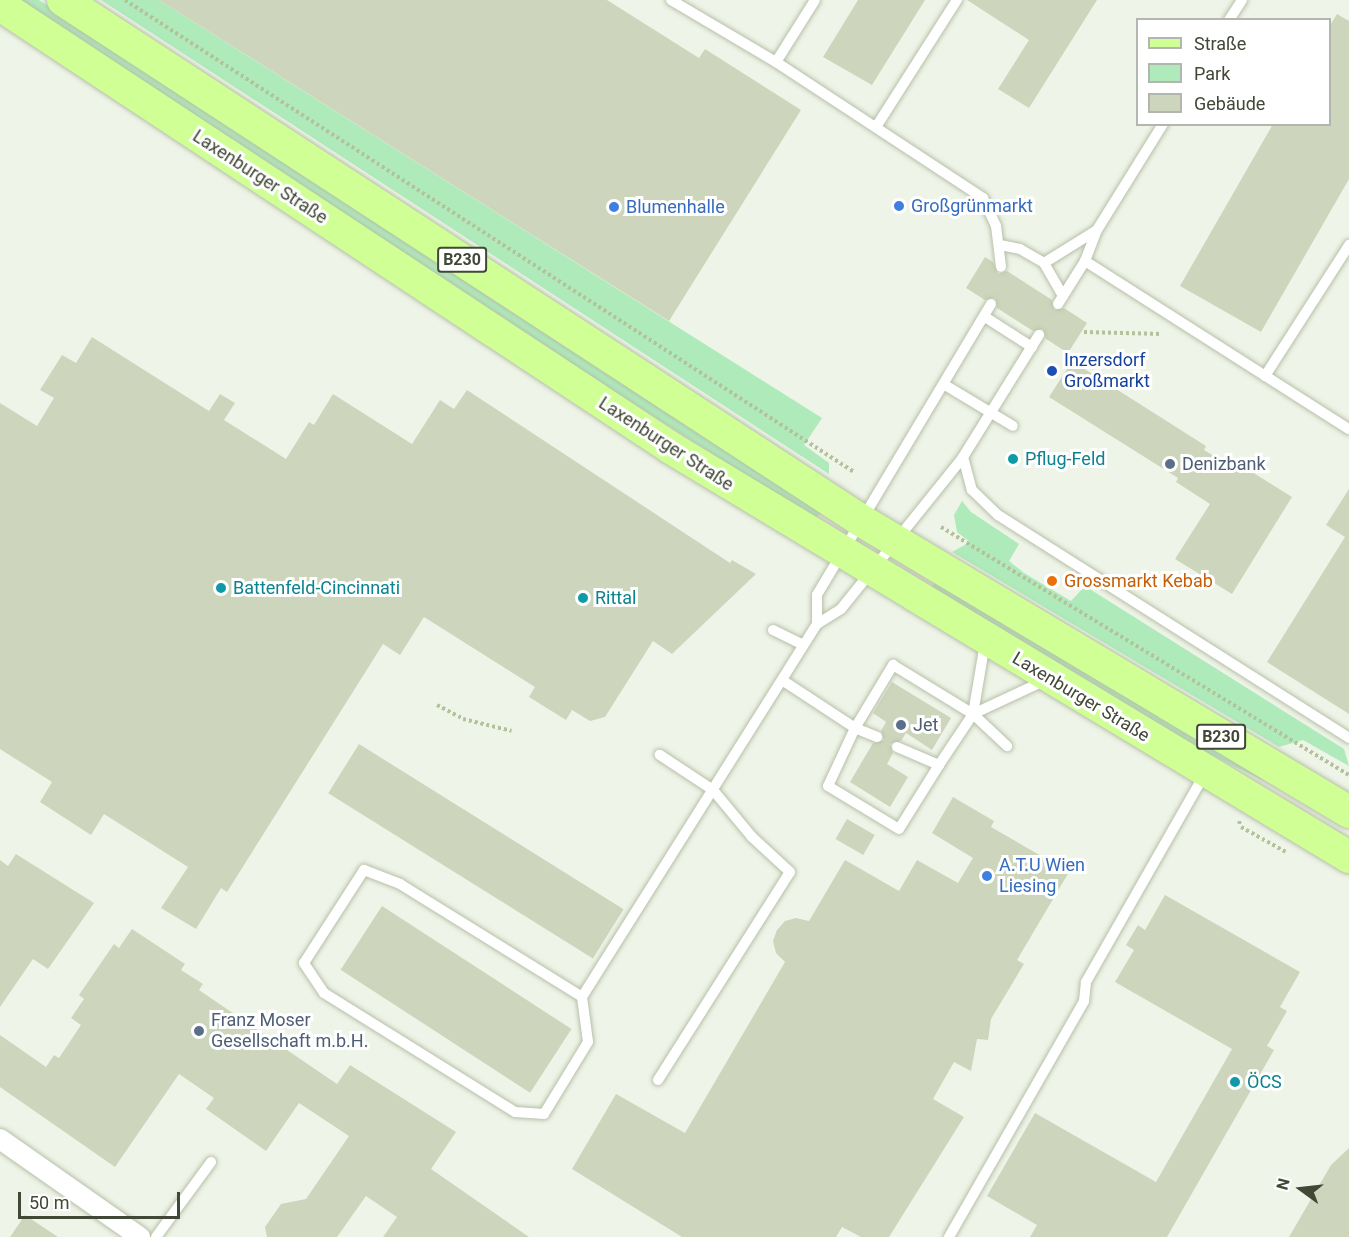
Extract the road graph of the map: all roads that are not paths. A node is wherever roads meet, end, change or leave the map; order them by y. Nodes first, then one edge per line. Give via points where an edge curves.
1 (63, 0) edge
2 (671, 0) edge
3 (815, 0) edge
4 (957, 0) edge
5 (1242, 0) edge
6 (0, 5) edge
7 (1230, 18) edge
8 (776, 63) junction
9 (1162, 126) edge
10 (876, 127) junction
11 (1097, 230) junction
12 (1000, 245) junction
13 (1349, 245) edge
14 (1085, 261) junction
15 (1044, 263) junction
16 (1001, 267) dead end
17 (991, 304) dead end
18 (985, 317) junction
19 (1039, 335) dead end
20 (1032, 347) junction
21 (1265, 376) junction
22 (945, 385) junction
23 (991, 413) junction
24 (1013, 426) dead end
25 (1349, 429) edge
26 (963, 457) junction
27 (862, 521) junction
28 (896, 542) junction
29 (842, 554) junction
30 (872, 571) junction
31 (817, 624) junction
32 (773, 630) dead end
33 (986, 640) junction
34 (804, 645) junction
35 (1049, 678) junction
36 (782, 680) junction
37 (973, 714) junction
38 (855, 728) junction
39 (877, 737) dead end
40 (1349, 738) edge
41 (897, 747) dead end
42 (1007, 747) dead end
43 (660, 755) dead end
44 (939, 765) junction
45 (1206, 772) junction
46 (713, 790) junction
47 (1349, 812) edge
48 (1349, 857) edge
49 (582, 998) junction
50 (658, 1080) dead end
51 (0, 1140) edge
52 (211, 1162) dead end
53 (140, 1237) edge
54 (156, 1237) edge
55 (949, 1237) edge

1 - 27 main road, Laxenburger Straße / B230
2 - 8 lane
3 - 8 lane
4 - 10 lane
5 - 7 lane
6 - 29 main road, Laxenburger Straße / B230 via 671,448
8 - 10 lane
9 - 11 lane
10 - 12 lane via 983,198
11 - 14 lane
11 - 15 lane
12 - 15 lane via 1020,249
12 - 16 lane
13 - 21 lane
14 - 15 lane via 1061,300
14 - 21 lane
17 - 18 lane
18 - 20 lane
18 - 22 lane
19 - 20 lane
20 - 23 lane
21 - 25 lane
22 - 23 lane
22 - 27 lane
23 - 24 lane
23 - 26 lane
26 - 28 lane
26 - 40 lane via 972,490 998,516
27 - 28 main road, Laxenburger Straße / B230
27 - 29 lane
28 - 30 lane
28 - 47 main road, Laxenburger Straße / B230
29 - 30 main road, Laxenburger Straße / B230
29 - 31 lane via 817,595
30 - 31 lane via 841,609
30 - 33 main road, Laxenburger Straße / B230
31 - 34 lane
32 - 34 lane
33 - 35 main road, Laxenburger Straße / B230
33 - 37 lane
34 - 36 lane
35 - 37 lane
35 - 45 main road, Laxenburger Straße / B230
36 - 38 lane
36 - 46 lane
37 - 38 lane via 893,665
37 - 42 lane
37 - 44 lane
38 - 39 lane
38 - 44 lane via 828,786 899,829
41 - 44 lane
43 - 46 lane
45 - 48 main road, Laxenburger Straße / B230
45 - 55 lane via 1086,982 1084,1001
46 - 49 lane
46 - 50 lane via 752,837 790,872
49 - 49 lane via 400,884 364,870 304,963 324,993 515,1112 544,1114 588,1042
51 - 53 street
52 - 54 lane

